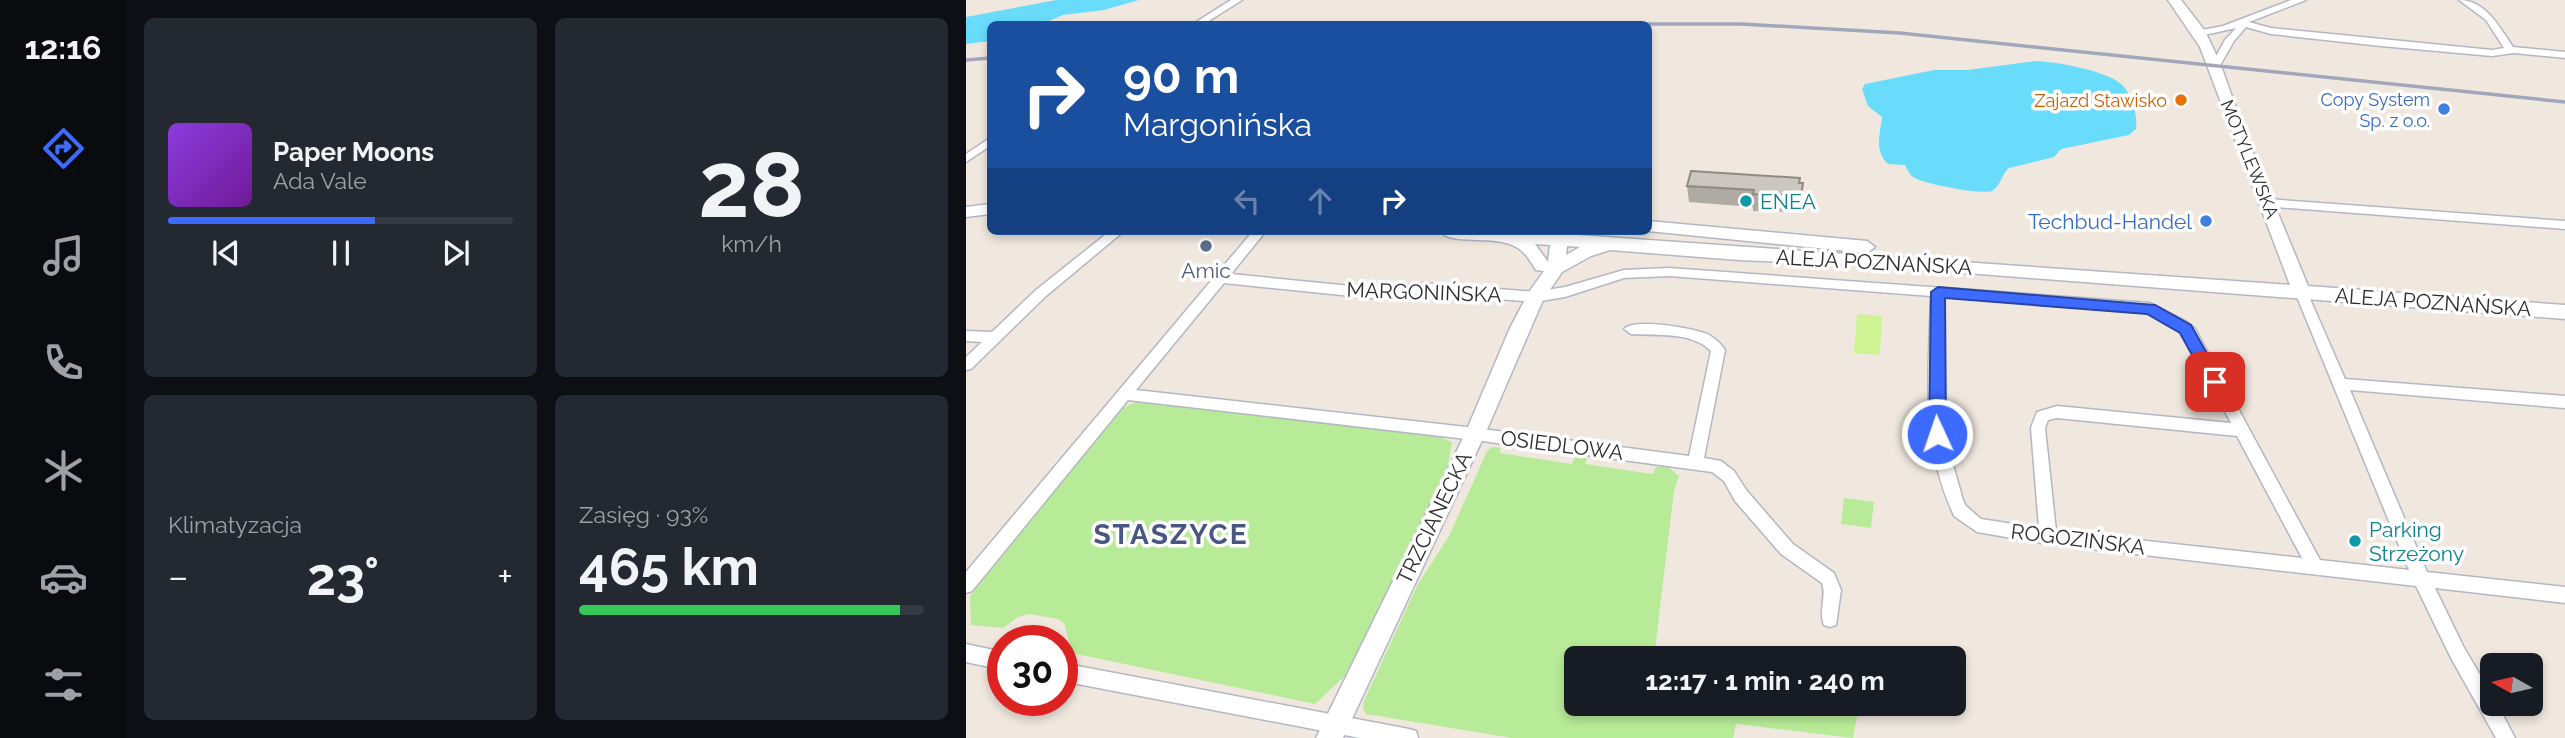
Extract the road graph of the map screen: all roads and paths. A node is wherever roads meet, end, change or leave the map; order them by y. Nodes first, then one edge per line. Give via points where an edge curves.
1 (1237, 0) edge
2 (2174, 0) edge
3 (2301, 0) edge
4 (2464, 0) edge
5 (1203, 21) edge
6 (2244, 24) junction
7 (2202, 36) junction
8 (2230, 40) junction
9 (2510, 50) junction
10 (2565, 54) edge
11 (2216, 65) junction
12 (987, 143) edge
13 (966, 159) edge
14 (987, 199) edge
15 (966, 202) edge
16 (2267, 203) junction
17 (987, 209) edge
18 (966, 212) edge
19 (2565, 225) edge
20 (1652, 226) edge
21 (1714, 231) junction
22 (1113, 235) edge
23 (1257, 235) edge
24 (1489, 235) edge
25 (1560, 236) edge
26 (1509, 237) junction
27 (1616, 245) junction
28 (1668, 249) junction
29 (1549, 267) junction
30 (1223, 278) junction
31 (2298, 286) junction
32 (1938, 292) junction
33 (1535, 297) junction
34 (2565, 299) edge
35 (2565, 312) edge
36 (1631, 329) dead end
37 (966, 336) edge
38 (995, 337) junction
39 (966, 365) edge
40 (2339, 384) junction
41 (1124, 394) junction
42 (2565, 402) edge
43 (2241, 430) junction
44 (1475, 434) junction
45 (1695, 462) junction
46 (2048, 537) junction
47 (2314, 565) junction
48 (2422, 580) junction
49 (966, 585) edge
50 (2565, 595) edge
51 (1830, 619) dead end
52 (966, 653) edge
53 (987, 657) edge
54 (1078, 675) edge
55 (1333, 731) edge
56 (1409, 738) edge
57 (2506, 738) edge

1 - 5 street
2 - 7 main road, MOTYLEWSKA
3 - 6 street
4 - 9 street via 2489,18
6 - 7 street
6 - 8 street
6 - 9 street via 2381,43 2492,53
7 - 8 street
7 - 11 main road, MOTYLEWSKA
8 - 11 street
9 - 10 street
11 - 16 main road, MOTYLEWSKA via 2228,108
12 - 13 street
14 - 15 main road
16 - 19 street
16 - 31 main road, MOTYLEWSKA
17 - 18 main road
20 - 21 main road, ALEJA POZNAŃSKA
21 - 28 main road via 1702,243
21 - 31 main road, ALEJA POZNAŃSKA
22 - 38 street
23 - 30 street
24 - 26 main road, ALEJA POZNAŃSKA
25 - 26 main road, ALEJA POZNAŃSKA
25 - 27 main road, ALEJA POZNAŃSKA
25 - 29 main road, TRZCIANECKA
26 - 29 main road via 1529,247
27 - 28 main road, ALEJA POZNAŃSKA
27 - 29 main road, TRZCIANECKA via 1586,251
28 - 31 main road, ALEJA POZNAŃSKA
29 - 33 main road, TRZCIANECKA
30 - 33 street, MARGONIŃSKA via 1371,293 1423,288
30 - 41 street
31 - 34 main road, ALEJA POZNAŃSKA
31 - 35 main road, ALEJA POZNAŃSKA
31 - 40 street
32 - 33 street, MARGONIŃSKA via 1656,272 1624,274
32 - 43 street, MARGONIŃSKA via 2157,311 2189,333
32 - 46 street, ROGOZIŃSKA via 1935,415 1955,500 1977,525
33 - 44 main road, TRZCIANECKA
36 - 45 street via 1696,335 1709,339 1718,350
37 - 38 street
38 - 39 street
40 - 42 street
40 - 48 street
41 - 44 street, OSIEDLOWA
41 - 49 street
43 - 46 street via 2057,412 2042,416 2038,428
43 - 47 street, MARGONIŃSKA
44 - 45 street, OSIEDLOWA
44 - 55 main road, TRZCIANECKA
45 - 51 street, OSIEDLOWA via 1725,471 1787,549 1828,578 1833,590
46 - 47 street, ROGOZIŃSKA
47 - 48 street, ROGOZIŃSKA
48 - 50 street, ROGOZIŃSKA
48 - 57 street
52 - 53 street
54 - 55 street
55 - 56 street

